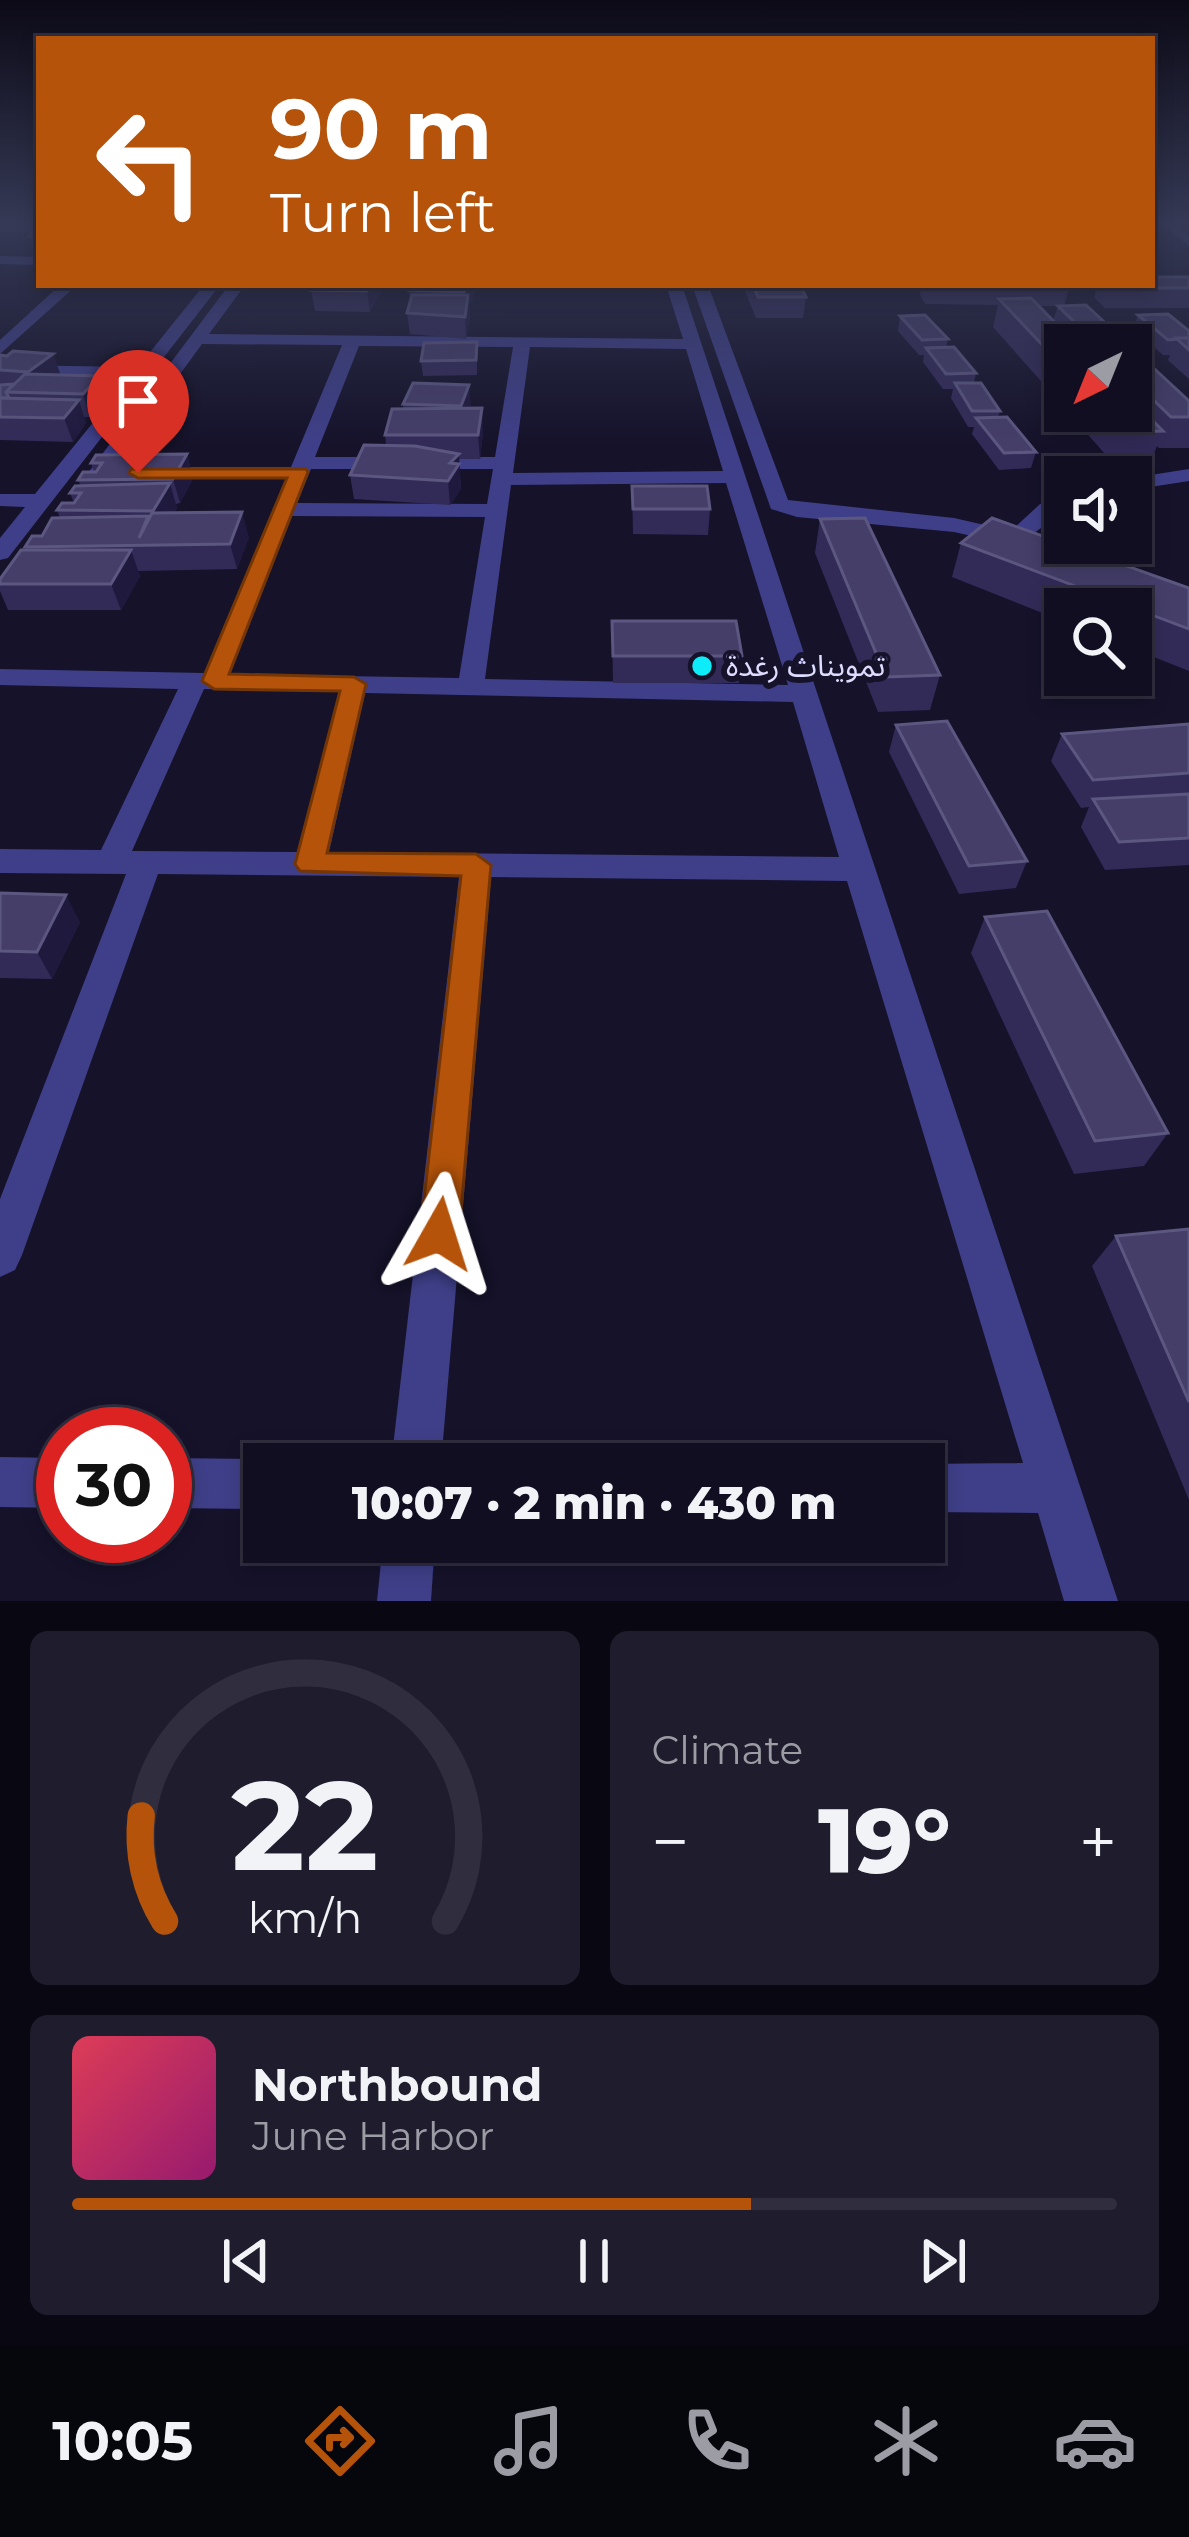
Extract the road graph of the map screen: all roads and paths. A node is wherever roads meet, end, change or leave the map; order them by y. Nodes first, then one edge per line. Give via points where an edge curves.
1 (58, 296) edge
2 (203, 296) edge
3 (229, 296) edge
4 (677, 296) edge
5 (704, 296) edge
6 (0, 327) edge
7 (23, 328) junction
8 (197, 339) junction
9 (353, 340) junction
10 (522, 342) junction
11 (693, 344) junction
12 (0, 349) edge
13 (0, 370) edge
14 (142, 372) junction
15 (301, 468) junction
16 (503, 471) junction
17 (98, 473) junction
18 (1189, 476) edge
19 (735, 477) junction
20 (1152, 481) edge
21 (0, 500) edge
22 (41, 501) junction
23 (284, 509) junction
24 (70, 511) edge
25 (497, 511) junction
26 (1044, 515) edge
27 (0, 553) edge
28 (0, 677) edge
29 (204, 681) junction
30 (354, 684) junction
31 (472, 687) junction
32 (804, 694) junction
33 (0, 861) edge
34 (129, 862) junction
35 (310, 864) junction
36 (476, 865) junction
37 (859, 869) junction
38 (0, 1255) edge
39 (418, 1443) edge
40 (0, 1482) edge
41 (36, 1483) edge
42 (192, 1483) edge
43 (243, 1484) edge
44 (945, 1487) edge
45 (1055, 1488) junction
46 (407, 1563) edge
47 (404, 1601) edge
48 (1091, 1601) edge

1 - 7 street
2 - 14 street
3 - 8 street
4 - 11 street
5 - 26 street via 779,503 1026,542
6 - 7 street
7 - 12 street
8 - 9 street
8 - 17 street
9 - 10 street
9 - 15 street
10 - 11 street
10 - 16 street
11 - 19 street
13 - 14 street
14 - 22 street
15 - 16 street
15 - 17 street
15 - 23 street
16 - 19 street
16 - 25 street
17 - 24 street
18 - 20 street
19 - 32 street
21 - 22 street
22 - 27 street
23 - 25 street
23 - 29 street
25 - 31 street
28 - 29 street
29 - 30 street
29 - 34 street
30 - 31 street
30 - 35 street
31 - 32 street
32 - 37 street
33 - 34 street
34 - 35 street
34 - 38 street
35 - 36 street
36 - 37 street
36 - 39 street
37 - 45 street
40 - 41 street
42 - 43 street
44 - 45 street
45 - 48 street
46 - 47 street

